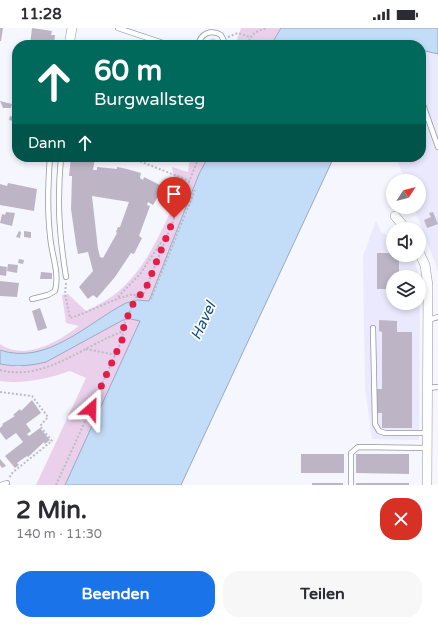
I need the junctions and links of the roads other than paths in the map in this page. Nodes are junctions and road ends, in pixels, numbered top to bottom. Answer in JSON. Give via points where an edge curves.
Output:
{"nodes":[{"id":1,"x":72,"y":28,"type":"edge"},
{"id":2,"x":118,"y":28,"type":"edge"},
{"id":3,"x":70,"y":40,"type":"edge"},
{"id":4,"x":153,"y":40,"type":"edge"},
{"id":5,"x":200,"y":40,"type":"edge"},
{"id":6,"x":224,"y":40,"type":"edge"},
{"id":7,"x":426,"y":113,"type":"edge"},
{"id":8,"x":438,"y":147,"type":"edge"},
{"id":9,"x":50,"y":162,"type":"edge"},
{"id":10,"x":61,"y":162,"type":"edge"},
{"id":11,"x":395,"y":216,"type":"dead end"},
{"id":12,"x":400,"y":222,"type":"edge"},
{"id":13,"x":424,"y":262,"type":"edge"},
{"id":14,"x":66,"y":277,"type":"road end"},
{"id":15,"x":32,"y":299,"type":"dead end"},
{"id":16,"x":438,"y":317,"type":"edge"},
{"id":17,"x":428,"y":320,"type":"junction"},
{"id":18,"x":373,"y":328,"type":"dead end"},
{"id":19,"x":438,"y":387,"type":"edge"},
{"id":20,"x":427,"y":388,"type":"junction"},
{"id":21,"x":427,"y":432,"type":"junction"},
{"id":22,"x":428,"y":448,"type":"junction"},
{"id":23,"x":7,"y":483,"type":"road end"},
{"id":24,"x":1,"y":485,"type":"edge"},
{"id":25,"x":351,"y":485,"type":"edge"},
{"id":26,"x":427,"y":485,"type":"edge"}],
"edges":[{"from":1,"to":3,"type":"street"},
{"from":2,"to":4,"type":"lane"},
{"from":5,"to":6,"type":"lane","via":[[209,32],[218,33]]},
{"from":7,"to":8,"type":"lane"},
{"from":9,"to":15,"type":"lane","via":[[50,236],[57,281],[54,291]]},
{"from":10,"to":14,"type":"lane","via":[[59,232]]},
{"from":11,"to":12,"type":"street"},
{"from":13,"to":17,"type":"street","via":[[428,286]]},
{"from":16,"to":17,"type":"lane"},
{"from":17,"to":20,"type":"street"},
{"from":18,"to":21,"type":"lane","via":[[375,424],[379,431],[385,433]]},
{"from":19,"to":20,"type":"lane"},
{"from":20,"to":21,"type":"street"},
{"from":21,"to":22,"type":"street"},
{"from":22,"to":25,"type":"lane","via":[[358,447],[351,453]]},
{"from":22,"to":26,"type":"street"},
{"from":23,"to":24,"type":"lane"}]}
